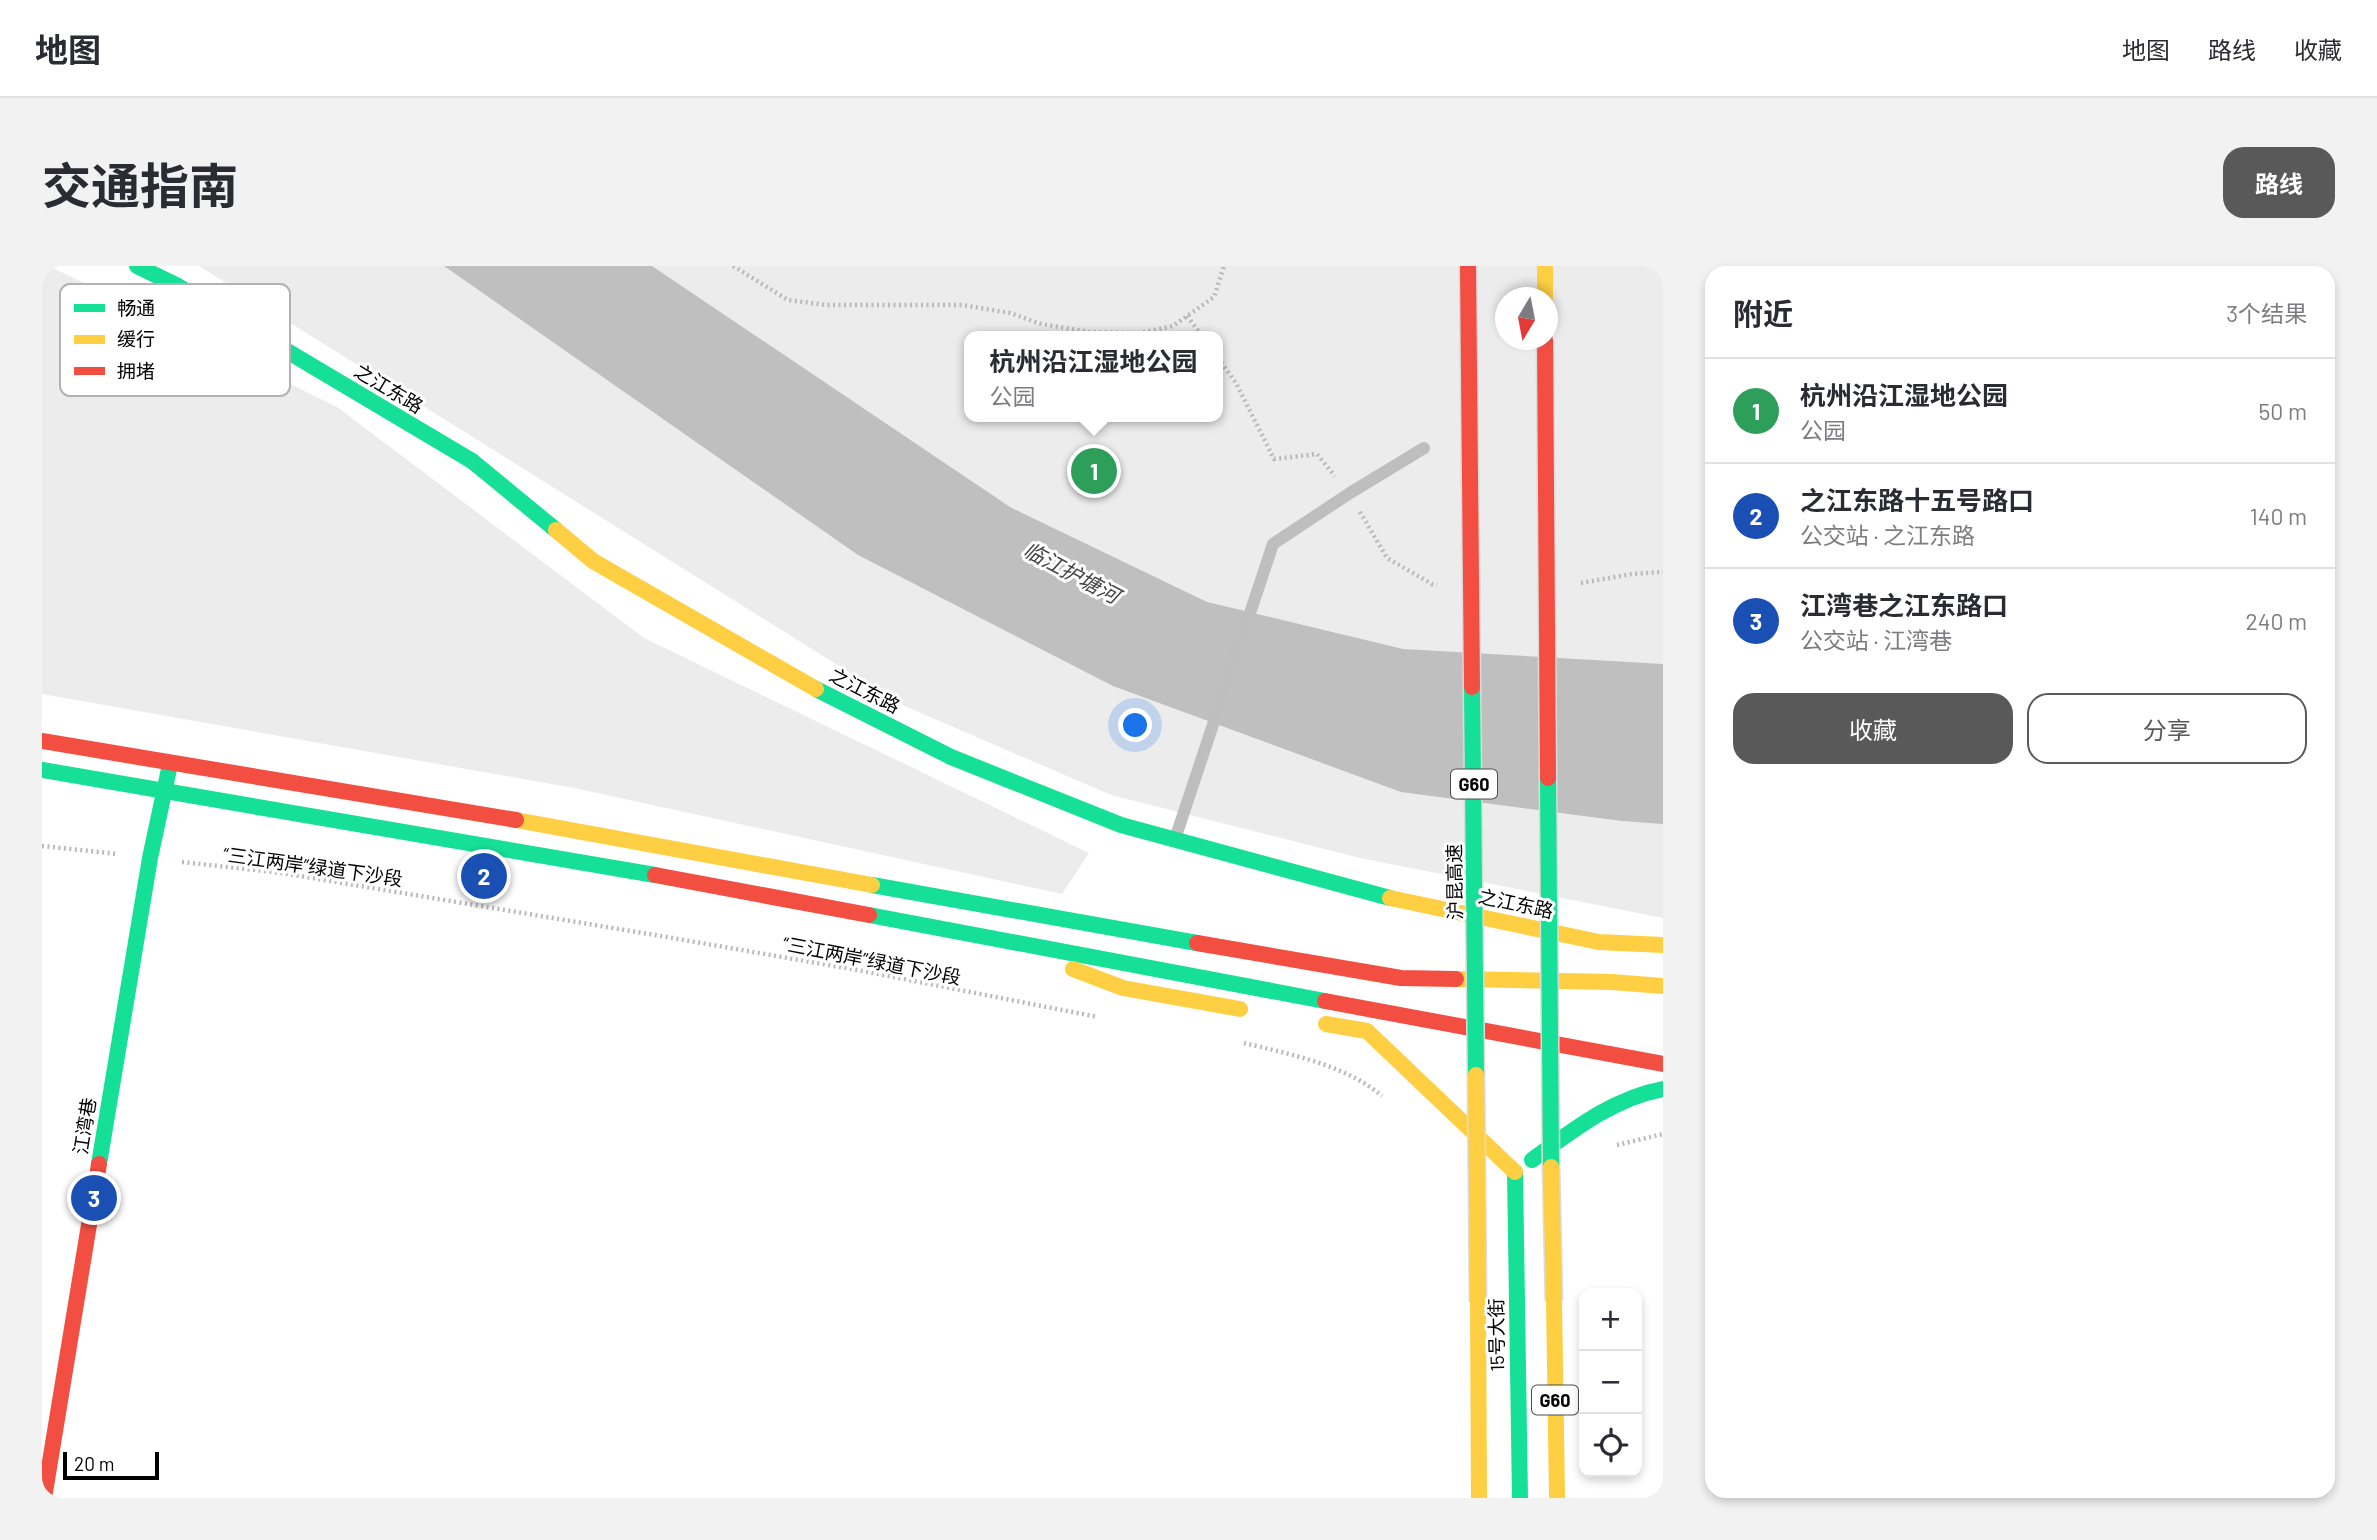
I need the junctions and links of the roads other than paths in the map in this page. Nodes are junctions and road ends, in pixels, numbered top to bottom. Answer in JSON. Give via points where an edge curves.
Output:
{"nodes":[{"id":1,"x":137,"y":266,"type":"edge"},
{"id":2,"x":1468,"y":266,"type":"edge"},
{"id":3,"x":1545,"y":266,"type":"edge"},
{"id":4,"x":174,"y":284,"type":"edge"},
{"id":5,"x":1545,"y":287,"type":"edge"},
{"id":6,"x":1545,"y":350,"type":"edge"},
{"id":7,"x":290,"y":353,"type":"edge"},
{"id":8,"x":1424,"y":448,"type":"dead end"},
{"id":9,"x":42,"y":741,"type":"edge"},
{"id":10,"x":171,"y":762,"type":"junction"},
{"id":11,"x":42,"y":770,"type":"edge"},
{"id":12,"x":164,"y":791,"type":"junction"},
{"id":13,"x":1175,"y":839,"type":"junction"},
{"id":14,"x":995,"y":938,"type":"junction"},
{"id":15,"x":1663,"y":946,"type":"edge"},
{"id":16,"x":1663,"y":986,"type":"edge"},
{"id":17,"x":1259,"y":1012,"type":"dead end"},
{"id":18,"x":1313,"y":1021,"type":"dead end"},
{"id":19,"x":1663,"y":1064,"type":"edge"},
{"id":20,"x":1663,"y":1089,"type":"edge"},
{"id":21,"x":1515,"y":1172,"type":"junction"},
{"id":22,"x":44,"y":1498,"type":"edge"},
{"id":23,"x":1479,"y":1498,"type":"edge"},
{"id":24,"x":1520,"y":1498,"type":"edge"},
{"id":25,"x":1557,"y":1498,"type":"edge"}],
"edges":[{"from":1,"to":4,"type":"main road","name":"之江东路"},
{"from":2,"to":23,"type":"main road","name":"沪昆高速","number":"G60","bridge":true},
{"from":3,"to":5,"type":"main road"},
{"from":6,"to":25,"type":"main road","number":"G60","bridge":true},
{"from":7,"to":13,"type":"main road","name":"之江东路","via":[[472,461],[593,561],[791,676],[951,757],[1121,825]]},
{"from":8,"to":13,"type":"lane","via":[[1273,544]]},
{"from":9,"to":10,"type":"main road"},
{"from":10,"to":12,"type":"main road","name":"江湾巷"},
{"from":10,"to":16,"type":"main road","via":[[1401,978]]},
{"from":11,"to":12,"type":"main road"},
{"from":12,"to":14,"type":"main road","via":[[572,859]]},
{"from":12,"to":22,"type":"main road","name":"江湾巷"},
{"from":13,"to":15,"type":"main road","name":"之江东路","via":[[1377,895],[1599,942]]},
{"from":14,"to":17,"type":"main road","via":[[1123,988]]},
{"from":14,"to":19,"type":"main road"},
{"from":18,"to":21,"type":"main road","via":[[1367,1031]]},
{"from":20,"to":21,"type":"main road","via":[[1596,1115]]},
{"from":21,"to":24,"type":"main road","name":"15号大街"}]}
